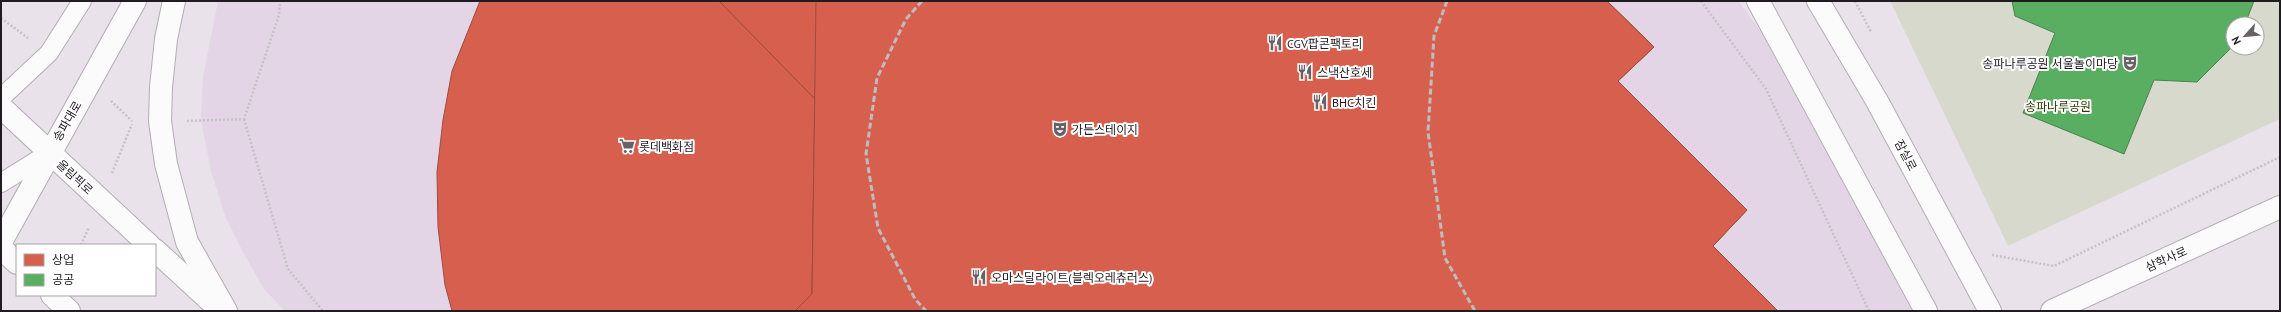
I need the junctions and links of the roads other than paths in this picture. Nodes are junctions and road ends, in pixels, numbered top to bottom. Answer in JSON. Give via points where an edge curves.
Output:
{"nodes":[{"id":1,"x":82,"y":1,"type":"edge"},
{"id":2,"x":135,"y":1,"type":"edge"},
{"id":3,"x":174,"y":1,"type":"edge"},
{"id":4,"x":1758,"y":1,"type":"edge"},
{"id":5,"x":1818,"y":1,"type":"edge"},
{"id":6,"x":1,"y":98,"type":"edge"},
{"id":7,"x":1,"y":107,"type":"edge"},
{"id":8,"x":49,"y":153,"type":"junction"},
{"id":9,"x":1,"y":183,"type":"edge"},
{"id":10,"x":2280,"y":207,"type":"edge"},
{"id":11,"x":1,"y":242,"type":"edge"},
{"id":12,"x":148,"y":244,"type":"edge"},
{"id":13,"x":1,"y":248,"type":"edge"},
{"id":14,"x":156,"y":251,"type":"edge"},
{"id":15,"x":16,"y":262,"type":"edge"},
{"id":16,"x":53,"y":296,"type":"edge"},
{"id":17,"x":69,"y":311,"type":"edge"},
{"id":18,"x":221,"y":311,"type":"edge"},
{"id":19,"x":226,"y":311,"type":"edge"},
{"id":20,"x":1926,"y":311,"type":"edge"},
{"id":21,"x":1990,"y":311,"type":"edge"},
{"id":22,"x":2052,"y":311,"type":"edge"}],
"edges":[{"from":1,"to":6,"type":"lane","via":[[49,53]]},
{"from":2,"to":8,"type":"main road","name":"송파대로"},
{"from":3,"to":19,"type":"main road","via":[[166,39],[160,121],[166,164],[187,242]]},
{"from":4,"to":20,"type":"main road"},
{"from":5,"to":21,"type":"main road","name":"잠실로","via":[[1877,101]]},
{"from":7,"to":8,"type":"main road","name":"올림픽로"},
{"from":8,"to":9,"type":"lane"},
{"from":8,"to":11,"type":"main road","name":"송파대로"},
{"from":8,"to":12,"type":"main road","name":"올림픽로"},
{"from":10,"to":22,"type":"main road","name":"삼학사로"},
{"from":13,"to":15,"type":"main road"},
{"from":14,"to":18,"type":"main road"},
{"from":16,"to":17,"type":"main road"}]}
